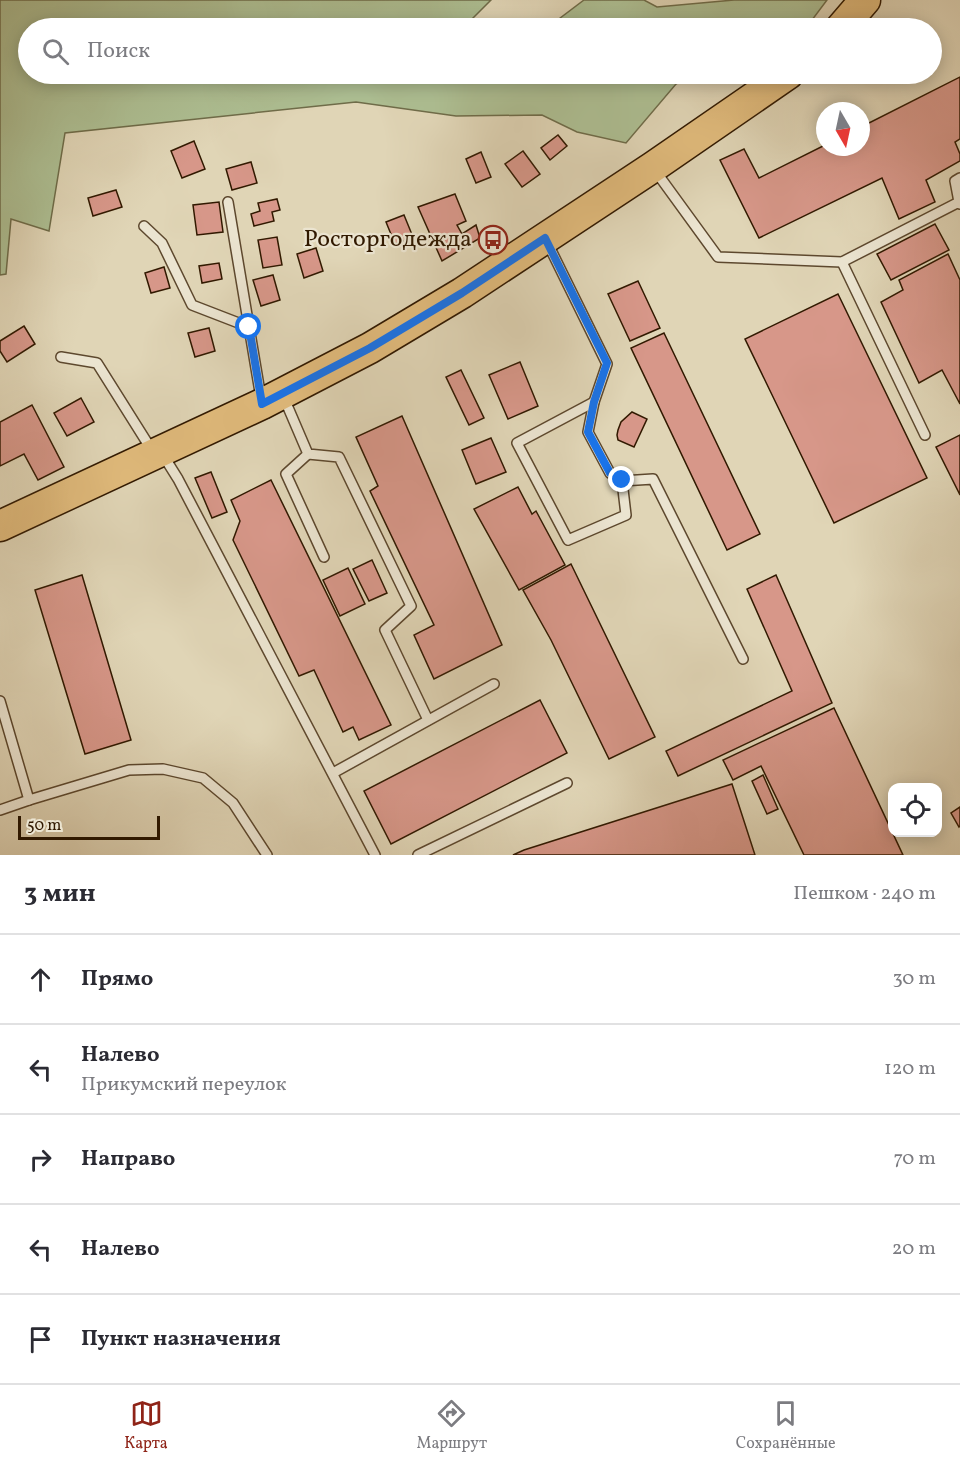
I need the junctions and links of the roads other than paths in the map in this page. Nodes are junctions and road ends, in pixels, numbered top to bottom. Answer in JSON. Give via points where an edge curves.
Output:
{"nodes":[{"id":1,"x":866,"y":0,"type":"edge"},
{"id":2,"x":850,"y":18,"type":"edge"},
{"id":3,"x":773,"y":84,"type":"edge"},
{"id":4,"x":653,"y":167,"type":"junction"},
{"id":5,"x":960,"y":178,"type":"edge"},
{"id":6,"x":228,"y":202,"type":"dead end"},
{"id":7,"x":959,"y":202,"type":"edge"},
{"id":8,"x":144,"y":226,"type":"dead end"},
{"id":9,"x":545,"y":238,"type":"junction"},
{"id":10,"x":842,"y":262,"type":"junction"},
{"id":11,"x":249,"y":327,"type":"junction"},
{"id":12,"x":61,"y":357,"type":"dead end"},
{"id":13,"x":272,"y":399,"type":"junction"},
{"id":14,"x":594,"y":402,"type":"junction"},
{"id":15,"x":925,"y":435,"type":"dead end"},
{"id":16,"x":157,"y":452,"type":"junction"},
{"id":17,"x":308,"y":454,"type":"junction"},
{"id":18,"x":622,"y":480,"type":"junction"},
{"id":19,"x":0,"y":526,"type":"edge"},
{"id":20,"x":324,"y":557,"type":"dead end"},
{"id":21,"x":743,"y":659,"type":"dead end"},
{"id":22,"x":494,"y":684,"type":"dead end"},
{"id":23,"x":0,"y":701,"type":"edge"},
{"id":24,"x":428,"y":720,"type":"junction"},
{"id":25,"x":333,"y":773,"type":"junction"},
{"id":26,"x":567,"y":783,"type":"dead end"},
{"id":27,"x":29,"y":800,"type":"junction"},
{"id":28,"x":0,"y":810,"type":"edge"},
{"id":29,"x":267,"y":855,"type":"edge"},
{"id":30,"x":375,"y":855,"type":"edge"},
{"id":31,"x":418,"y":855,"type":"edge"}],
"edges":[{"from":1,"to":2,"type":"main road"},
{"from":3,"to":4,"type":"main road"},
{"from":4,"to":9,"type":"main road"},
{"from":4,"to":10,"type":"lane","via":[[717,257]]},
{"from":5,"to":7,"type":"lane","via":[[955,181]]},
{"from":6,"to":11,"type":"lane"},
{"from":7,"to":10,"type":"lane"},
{"from":8,"to":11,"type":"lane","via":[[162,243],[192,305]]},
{"from":9,"to":13,"type":"main road","via":[[370,348]]},
{"from":9,"to":14,"type":"lane","via":[[607,363]]},
{"from":10,"to":15,"type":"lane"},
{"from":11,"to":13,"type":"lane"},
{"from":12,"to":16,"type":"lane","via":[[98,363]]},
{"from":13,"to":16,"type":"main road"},
{"from":13,"to":17,"type":"lane"},
{"from":14,"to":18,"type":"lane","via":[[588,432],[610,473]]},
{"from":14,"to":18,"type":"lane","via":[[517,443],[568,540],[626,515]]},
{"from":16,"to":19,"type":"main road"},
{"from":16,"to":25,"type":"lane","via":[[178,479]]},
{"from":17,"to":20,"type":"lane","via":[[286,474]]},
{"from":17,"to":24,"type":"lane","via":[[339,457],[411,606],[385,630]]},
{"from":18,"to":21,"type":"lane","via":[[653,479]]},
{"from":22,"to":24,"type":"lane"},
{"from":23,"to":27,"type":"lane"},
{"from":24,"to":25,"type":"lane"},
{"from":25,"to":30,"type":"lane"},
{"from":26,"to":31,"type":"lane"},
{"from":27,"to":28,"type":"lane"},
{"from":27,"to":29,"type":"lane","via":[[129,770],[163,770],[203,778],[233,803]]}]}
